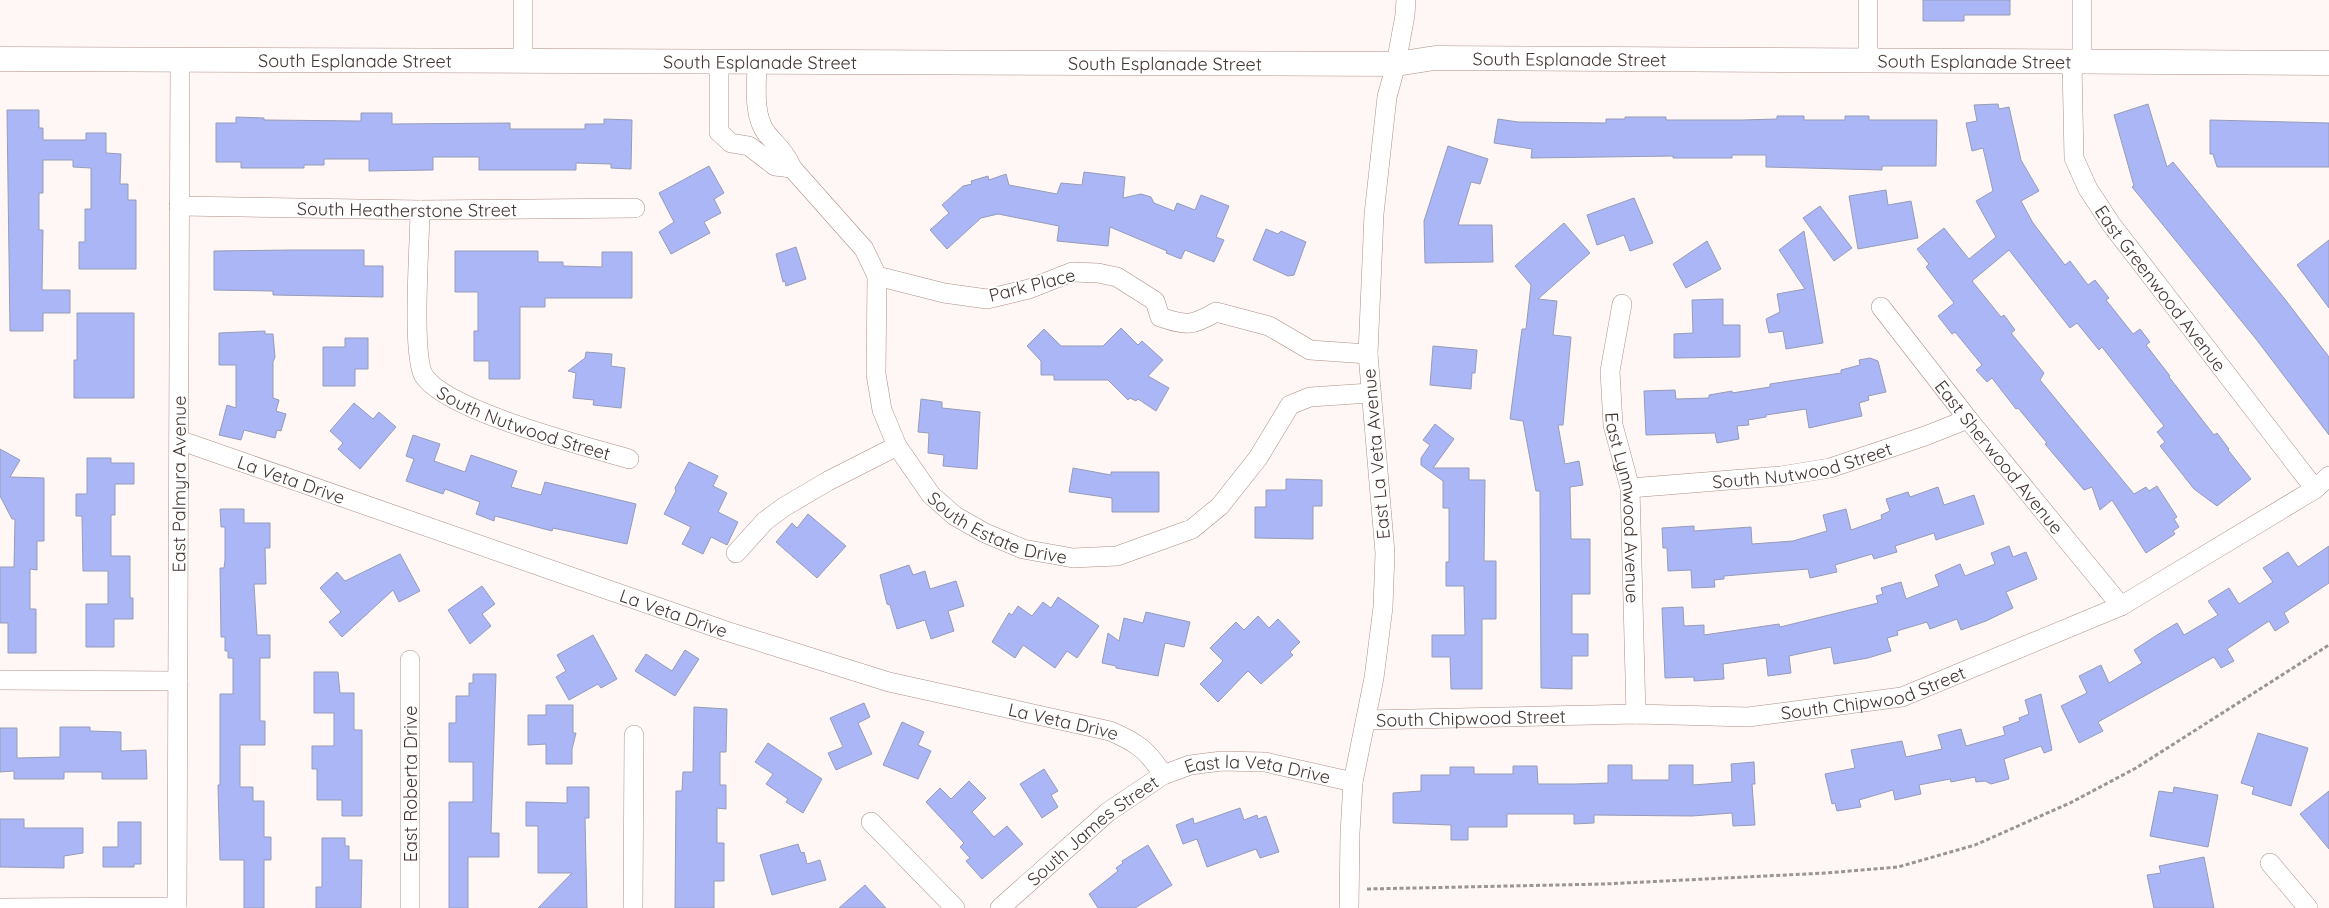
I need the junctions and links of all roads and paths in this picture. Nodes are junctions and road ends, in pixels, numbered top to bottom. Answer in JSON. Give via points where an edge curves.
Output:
{"nodes":[{"id":1,"x":523,"y":0,"type":"edge"},
{"id":2,"x":1406,"y":0,"type":"edge"},
{"id":3,"x":1868,"y":0,"type":"edge"},
{"id":4,"x":2082,"y":0,"type":"edge"},
{"id":5,"x":0,"y":59,"type":"edge"},
{"id":6,"x":180,"y":60,"type":"junction"},
{"id":7,"x":522,"y":61,"type":"junction"},
{"id":8,"x":719,"y":61,"type":"junction"},
{"id":9,"x":757,"y":61,"type":"junction"},
{"id":10,"x":1868,"y":62,"type":"junction"},
{"id":11,"x":2077,"y":63,"type":"junction"},
{"id":12,"x":2329,"y":63,"type":"edge"},
{"id":13,"x":1396,"y":64,"type":"junction"},
{"id":14,"x":764,"y":129,"type":"junction"},
{"id":15,"x":746,"y":146,"type":"junction"},
{"id":16,"x":792,"y":168,"type":"junction"},
{"id":17,"x":179,"y":206,"type":"junction"},
{"id":18,"x":635,"y":208,"type":"dead end"},
{"id":19,"x":420,"y":210,"type":"junction"},
{"id":20,"x":877,"y":276,"type":"junction"},
{"id":21,"x":1622,"y":304,"type":"dead end"},
{"id":22,"x":1881,"y":307,"type":"dead end"},
{"id":23,"x":1368,"y":354,"type":"junction"},
{"id":24,"x":1370,"y":393,"type":"junction"},
{"id":25,"x":1968,"y":419,"type":"junction"},
{"id":26,"x":179,"y":440,"type":"junction"},
{"id":27,"x":898,"y":446,"type":"junction"},
{"id":28,"x":629,"y":459,"type":"dead end"},
{"id":29,"x":2329,"y":476,"type":"edge"},
{"id":30,"x":1630,"y":488,"type":"junction"},
{"id":31,"x":2315,"y":489,"type":"junction"},
{"id":32,"x":736,"y":553,"type":"dead end"},
{"id":33,"x":2121,"y":606,"type":"junction"},
{"id":34,"x":2329,"y":645,"type":"edge"},
{"id":35,"x":410,"y":660,"type":"dead end"},
{"id":36,"x":0,"y":680,"type":"edge"},
{"id":37,"x":178,"y":681,"type":"junction"},
{"id":38,"x":1636,"y":714,"type":"junction"},
{"id":39,"x":1366,"y":720,"type":"junction"},
{"id":40,"x":634,"y":735,"type":"dead end"},
{"id":41,"x":1163,"y":775,"type":"junction"},
{"id":42,"x":1353,"y":782,"type":"junction"},
{"id":43,"x":871,"y":822,"type":"dead end"},
{"id":44,"x":2270,"y":862,"type":"dead end"},
{"id":45,"x":1349,"y":899,"type":"edge"},
{"id":46,"x":177,"y":907,"type":"edge"},
{"id":47,"x":0,"y":908,"type":"edge"},
{"id":48,"x":410,"y":908,"type":"edge"},
{"id":49,"x":633,"y":908,"type":"edge"},
{"id":50,"x":955,"y":908,"type":"edge"},
{"id":51,"x":1000,"y":908,"type":"edge"},
{"id":52,"x":2308,"y":908,"type":"edge"}],
"edges":[{"from":1,"to":7,"type":"street"},
{"from":2,"to":13,"type":"street","name":"East La Veta Avenue"},
{"from":3,"to":10,"type":"street"},
{"from":4,"to":11,"type":"street","name":"East Greenwood Avenue"},
{"from":5,"to":6,"type":"main road","name":"South Esplanade Street"},
{"from":6,"to":7,"type":"main road","name":"South Esplanade Street"},
{"from":6,"to":17,"type":"street","name":"East Palmyra Avenue"},
{"from":7,"to":8,"type":"main road","name":"South Esplanade Street"},
{"from":8,"to":9,"type":"main road","name":"South Esplanade Street"},
{"from":8,"to":15,"type":"street","via":[[719,132],[731,143]]},
{"from":9,"to":13,"type":"main road","name":"South Esplanade Street"},
{"from":9,"to":14,"type":"street","name":"South Estate Drive","via":[[759,117]]},
{"from":10,"to":11,"type":"main road","name":"South Esplanade Street"},
{"from":10,"to":13,"type":"main road","name":"South Esplanade Street","via":[[1435,58]]},
{"from":11,"to":12,"type":"main road","name":"South Esplanade Street"},
{"from":11,"to":31,"type":"street","name":"East Greenwood Avenue","via":[[2074,158],[2088,189],[2111,224]]},
{"from":13,"to":23,"type":"street","name":"East La Veta Avenue","via":[[1387,97],[1374,214]]},
{"from":14,"to":15,"type":"street"},
{"from":14,"to":16,"type":"street","name":"South Estate Drive","via":[[786,154]]},
{"from":15,"to":16,"type":"street","via":[[775,166]]},
{"from":16,"to":20,"type":"street","name":"South Estate Drive","via":[[864,249]]},
{"from":17,"to":19,"type":"street","name":"South Heatherstone Street"},
{"from":17,"to":26,"type":"street","name":"East Palmyra Avenue"},
{"from":18,"to":19,"type":"street","name":"South Heatherstone Street"},
{"from":19,"to":28,"type":"street","name":"South Nutwood Street","via":[[417,348],[424,375],[448,398],[536,432]]},
{"from":20,"to":23,"type":"street","name":"Park Place","via":[[944,293],[987,299],[1029,289],[1072,272],[1098,273],[1117,277],[1155,301],[1160,317],[1181,324],[1199,322],[1216,312],[1268,326],[1310,350]]},
{"from":20,"to":27,"type":"street","name":"South Estate Drive","via":[[876,374],[882,410]]},
{"from":21,"to":30,"type":"street","name":"East Lynnwood Avenue","via":[[1610,371],[1613,424]]},
{"from":22,"to":25,"type":"street","name":"East Sherwood Avenue"},
{"from":23,"to":24,"type":"street","name":"East La Veta Avenue"},
{"from":24,"to":27,"type":"street","name":"South Estate Drive","via":[[1310,397],[1290,405],[1258,458],[1213,512],[1192,529],[1117,556],[1065,556],[1023,549],[985,534],[955,516],[931,494]]},
{"from":24,"to":39,"type":"street","name":"East La Veta Avenue","via":[[1385,554],[1383,607]]},
{"from":25,"to":30,"type":"street","name":"South Nutwood Street","via":[[1830,468],[1781,476]]},
{"from":25,"to":33,"type":"street","name":"East Sherwood Avenue"},
{"from":26,"to":37,"type":"street","name":"East Palmyra Avenue"},
{"from":26,"to":41,"type":"street","name":"La Veta Drive","via":[[798,654],[889,682],[1110,731],[1142,747],[1153,757]]},
{"from":27,"to":32,"type":"street","via":[[784,507],[765,521]]},
{"from":29,"to":31,"type":"street","name":"South Chipwood Street"},
{"from":30,"to":38,"type":"street","name":"East Lynnwood Avenue"},
{"from":31,"to":33,"type":"street","name":"South Chipwood Street"},
{"from":33,"to":38,"type":"street","name":"South Chipwood Street","via":[[1902,696],[1748,717]]},
{"from":34,"to":45,"type":"path","via":[[2136,768],[2070,803],[1975,845],[1898,867]]},
{"from":35,"to":48,"type":"street","name":"East Roberta Drive"},
{"from":36,"to":37,"type":"street"},
{"from":37,"to":46,"type":"street","name":"East Palmyra Avenue"},
{"from":38,"to":39,"type":"street","name":"South Chipwood Street"},
{"from":39,"to":42,"type":"street","name":"East La Veta Avenue"},
{"from":40,"to":49,"type":"street"},
{"from":41,"to":42,"type":"street","name":"East la Veta Drive","via":[[1190,765],[1222,761],[1256,762]]},
{"from":41,"to":51,"type":"street","name":"South James Street","via":[[1108,812]]},
{"from":42,"to":45,"type":"street","name":"East La Veta Avenue"},
{"from":43,"to":50,"type":"street"},
{"from":44,"to":52,"type":"street"},
{"from":46,"to":47,"type":"street"}]}
